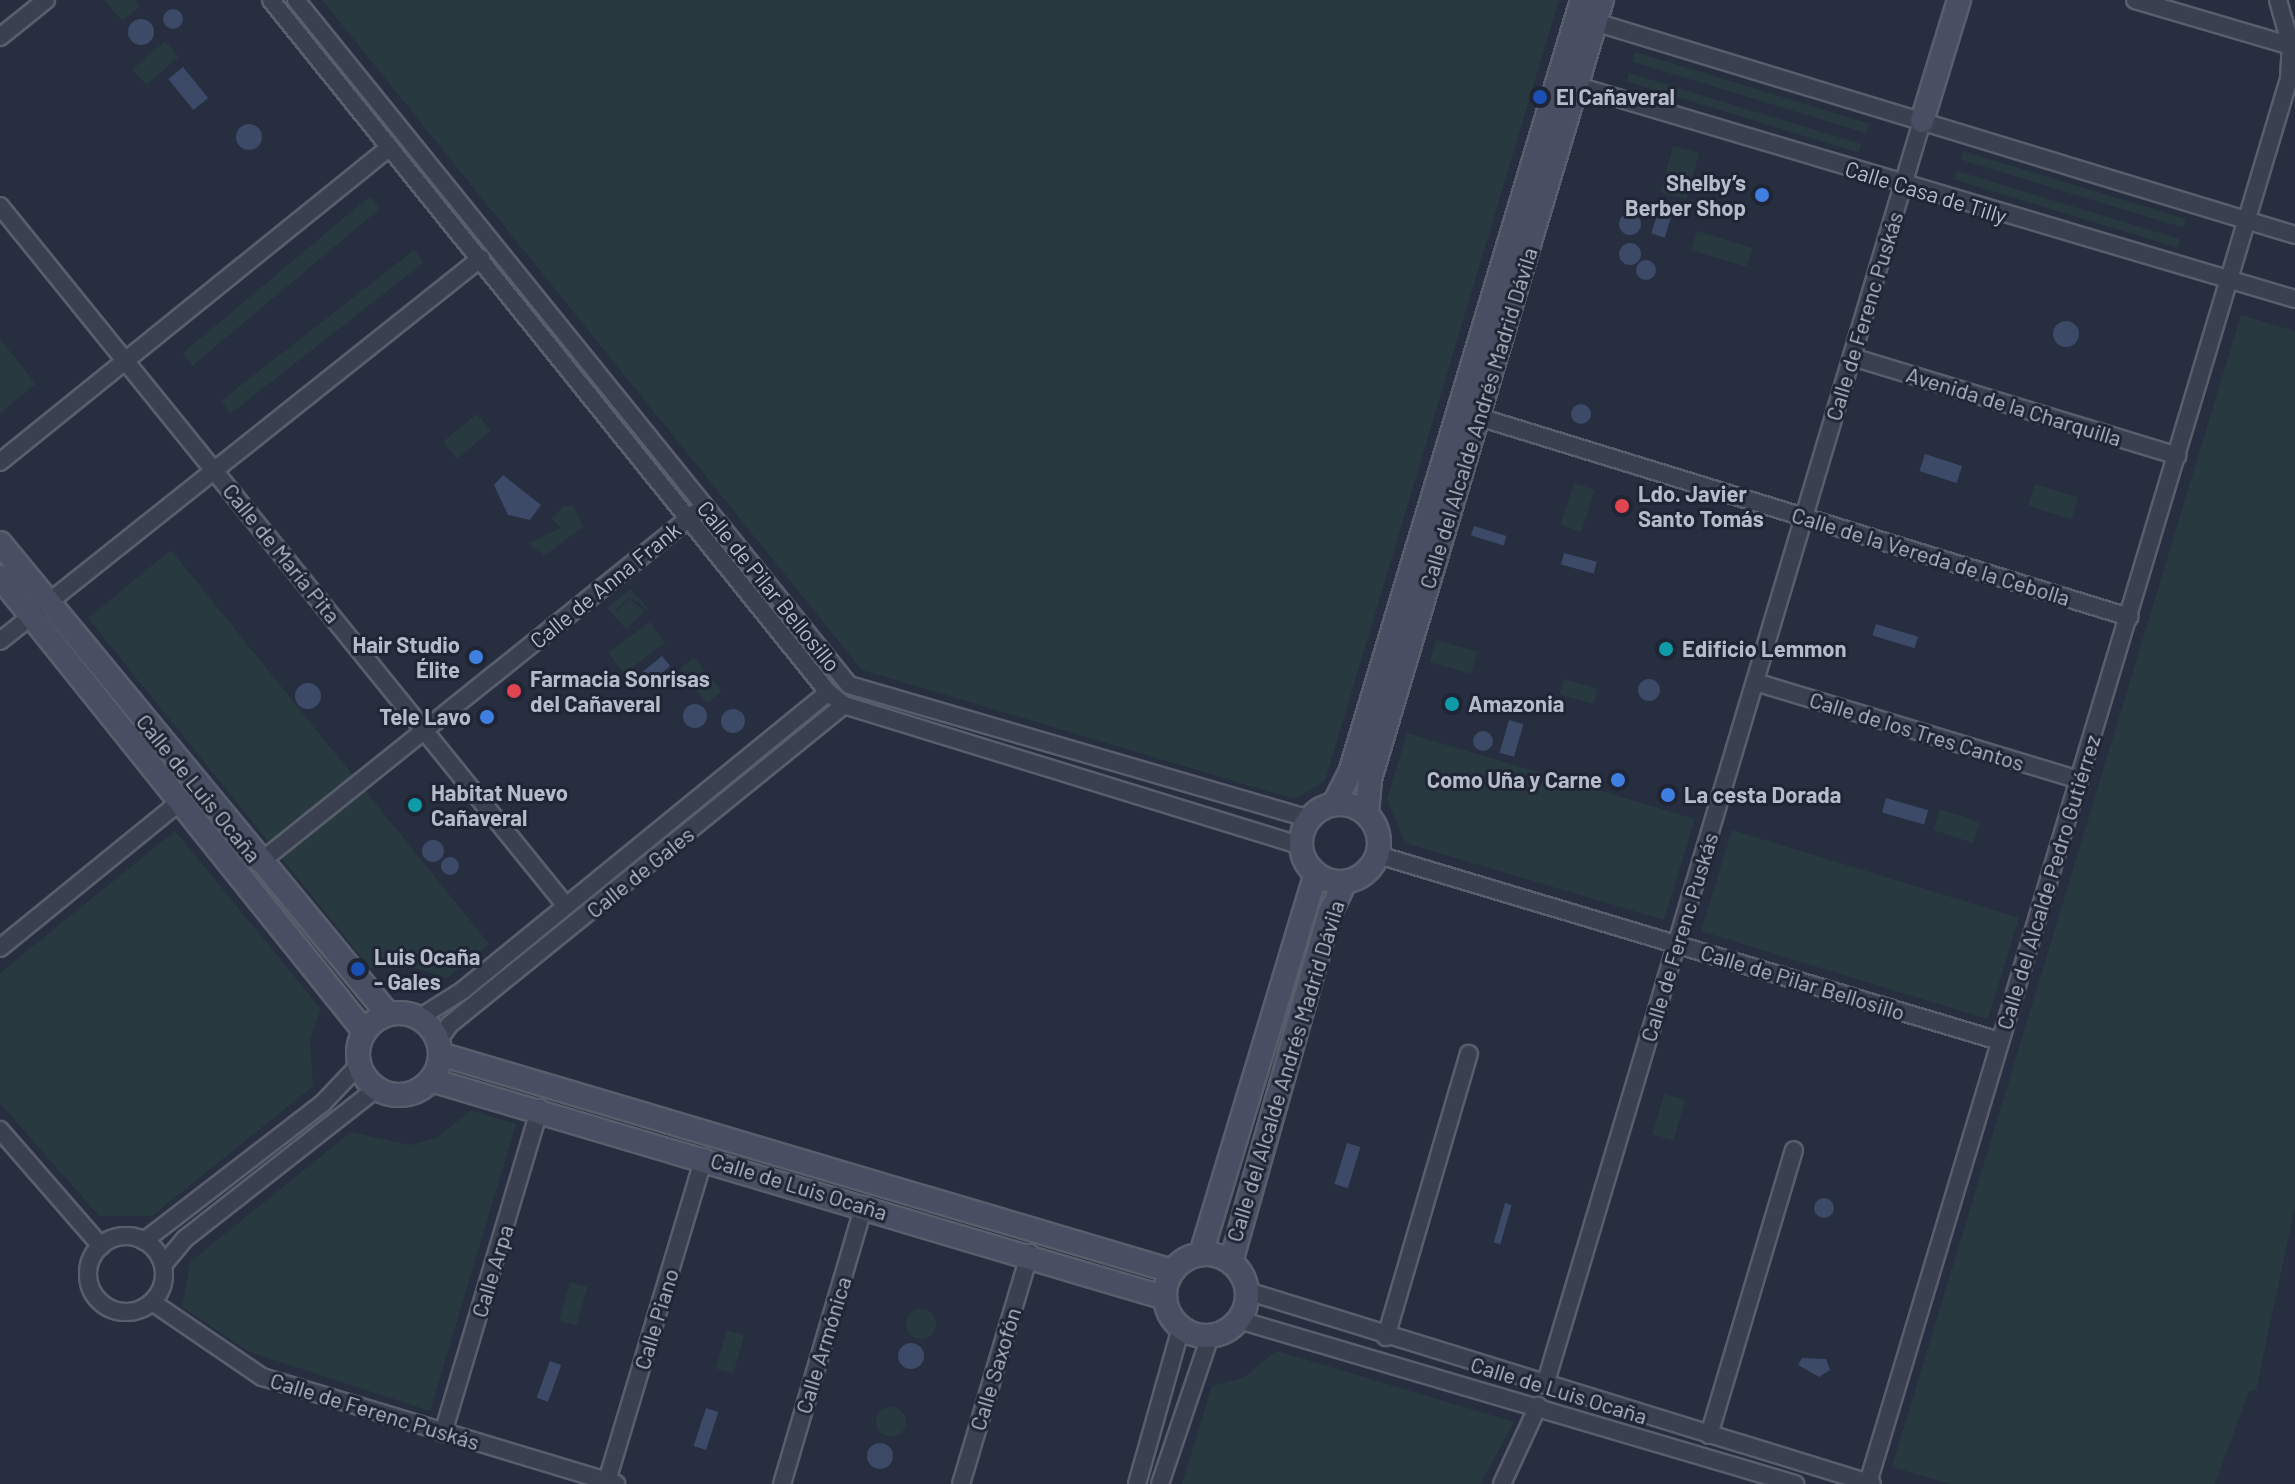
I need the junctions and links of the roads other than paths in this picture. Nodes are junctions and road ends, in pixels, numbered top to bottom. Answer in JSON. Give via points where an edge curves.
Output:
{"nodes":[{"id":1,"x":46,"y":0,"type":"edge"},
{"id":2,"x":271,"y":0,"type":"edge"},
{"id":3,"x":296,"y":0,"type":"edge"},
{"id":4,"x":1602,"y":0,"type":"edge"},
{"id":5,"x":1959,"y":0,"type":"edge"},
{"id":6,"x":2135,"y":0,"type":"edge"},
{"id":7,"x":2278,"y":0,"type":"edge"},
{"id":8,"x":1585,"y":13,"type":"edge"},
{"id":9,"x":0,"y":37,"type":"edge"},
{"id":10,"x":2291,"y":46,"type":"junction"},
{"id":11,"x":1568,"y":83,"type":"junction"},
{"id":12,"x":1922,"y":121,"type":"junction"},
{"id":13,"x":390,"y":147,"type":"junction"},
{"id":14,"x":1903,"y":185,"type":"junction"},
{"id":15,"x":0,"y":206,"type":"edge"},
{"id":16,"x":2247,"y":220,"type":"junction"},
{"id":17,"x":2295,"y":235,"type":"edge"},
{"id":18,"x":481,"y":258,"type":"junction"},
{"id":19,"x":2227,"y":281,"type":"junction"},
{"id":20,"x":2295,"y":299,"type":"edge"},
{"id":21,"x":1852,"y":357,"type":"junction"},
{"id":22,"x":126,"y":360,"type":"junction"},
{"id":23,"x":1467,"y":414,"type":"junction"},
{"id":24,"x":2177,"y":456,"type":"junction"},
{"id":25,"x":0,"y":462,"type":"edge"},
{"id":26,"x":215,"y":469,"type":"junction"},
{"id":27,"x":704,"y":505,"type":"junction"},
{"id":28,"x":1804,"y":516,"type":"junction"},
{"id":29,"x":689,"y":517,"type":"junction"},
{"id":30,"x":4,"y":560,"type":"edge"},
{"id":31,"x":40,"y":610,"type":"junction"},
{"id":32,"x":2129,"y":617,"type":"junction"},
{"id":33,"x":0,"y":641,"type":"edge"},
{"id":34,"x":1755,"y":682,"type":"junction"},
{"id":35,"x":828,"y":692,"type":"junction"},
{"id":36,"x":844,"y":705,"type":"junction"},
{"id":37,"x":424,"y":731,"type":"junction"},
{"id":38,"x":2080,"y":780,"type":"junction"},
{"id":39,"x":181,"y":801,"type":"junction"},
{"id":40,"x":1334,"y":804,"type":"junction"},
{"id":41,"x":1367,"y":814,"type":"junction"},
{"id":42,"x":1309,"y":819,"type":"junction"},
{"id":43,"x":1301,"y":846,"type":"junction"},
{"id":44,"x":1378,"y":855,"type":"junction"},
{"id":45,"x":259,"y":863,"type":"junction"},
{"id":46,"x":1316,"y":874,"type":"junction"},
{"id":47,"x":1345,"y":882,"type":"junction"},
{"id":48,"x":566,"y":906,"type":"junction"},
{"id":49,"x":1677,"y":944,"type":"junction"},
{"id":50,"x":0,"y":948,"type":"edge"},
{"id":51,"x":388,"y":1014,"type":"junction"},
{"id":52,"x":419,"y":1018,"type":"junction"},
{"id":53,"x":364,"y":1031,"type":"junction"},
{"id":54,"x":1999,"y":1041,"type":"junction"},
{"id":55,"x":439,"y":1047,"type":"junction"},
{"id":56,"x":1469,"y":1054,"type":"dead end"},
{"id":57,"x":359,"y":1065,"type":"junction"},
{"id":58,"x":431,"y":1080,"type":"junction"},
{"id":59,"x":376,"y":1089,"type":"junction"},
{"id":60,"x":540,"y":1108,"type":"junction"},
{"id":61,"x":0,"y":1130,"type":"edge"},
{"id":62,"x":1794,"y":1150,"type":"dead end"},
{"id":63,"x":704,"y":1157,"type":"junction"},
{"id":64,"x":864,"y":1205,"type":"junction"},
{"id":65,"x":144,"y":1241,"type":"junction"},
{"id":66,"x":101,"y":1246,"type":"junction"},
{"id":67,"x":1030,"y":1253,"type":"junction"},
{"id":68,"x":1201,"y":1254,"type":"junction"},
{"id":69,"x":1231,"y":1262,"type":"junction"},
{"id":70,"x":163,"y":1265,"type":"junction"},
{"id":71,"x":1172,"y":1271,"type":"junction"},
{"id":72,"x":1247,"y":1291,"type":"junction"},
{"id":73,"x":1165,"y":1298,"type":"junction"},
{"id":74,"x":152,"y":1302,"type":"junction"},
{"id":75,"x":1239,"y":1320,"type":"junction"},
{"id":76,"x":1181,"y":1327,"type":"junction"},
{"id":77,"x":1210,"y":1336,"type":"junction"},
{"id":78,"x":1386,"y":1337,"type":"junction"},
{"id":79,"x":1545,"y":1385,"type":"junction"},
{"id":80,"x":1538,"y":1406,"type":"junction"},
{"id":81,"x":443,"y":1433,"type":"junction"},
{"id":82,"x":1709,"y":1435,"type":"junction"},
{"id":83,"x":612,"y":1483,"type":"edge"},
{"id":84,"x":1870,"y":1483,"type":"edge"},
{"id":85,"x":782,"y":1484,"type":"edge"},
{"id":86,"x":961,"y":1484,"type":"edge"},
{"id":87,"x":1137,"y":1484,"type":"edge"},
{"id":88,"x":1160,"y":1484,"type":"edge"},
{"id":89,"x":1502,"y":1484,"type":"edge"},
{"id":90,"x":1795,"y":1484,"type":"edge"}],
"edges":[{"from":1,"to":9,"type":"street"},
{"from":2,"to":13,"type":"street","name":"Calle de Pilar Bellosillo"},
{"from":3,"to":27,"type":"street","name":"Calle de Pilar Bellosillo"},
{"from":4,"to":8,"type":"main road","name":"Calle del Alcalde Andrés Madrid Dávila"},
{"from":5,"to":12,"type":"main road"},
{"from":6,"to":10,"type":"street"},
{"from":7,"to":10,"type":"street"},
{"from":8,"to":11,"type":"main road","name":"Calle del Alcalde Andrés Madrid Dávila"},
{"from":8,"to":12,"type":"street"},
{"from":10,"to":16,"type":"street","name":"Calle del Alcalde Pedro Gutiérrez","via":[[2289,79]]},
{"from":11,"to":14,"type":"street","name":"Calle Casa de Tilly"},
{"from":11,"to":23,"type":"main road","name":"Calle del Alcalde Andrés Madrid Dávila"},
{"from":12,"to":14,"type":"street","name":"Calle de Ferenc Puskás"},
{"from":12,"to":16,"type":"street"},
{"from":13,"to":18,"type":"street","name":"Calle de Pilar Bellosillo"},
{"from":13,"to":22,"type":"street"},
{"from":14,"to":19,"type":"street","name":"Calle Casa de Tilly"},
{"from":14,"to":21,"type":"street","name":"Calle de Ferenc Puskás"},
{"from":15,"to":22,"type":"street","name":"Calle de María Pita"},
{"from":16,"to":17,"type":"street"},
{"from":16,"to":19,"type":"street","name":"Calle del Alcalde Pedro Gutiérrez"},
{"from":18,"to":26,"type":"street"},
{"from":18,"to":29,"type":"street","name":"Calle de Pilar Bellosillo"},
{"from":19,"to":20,"type":"street","name":"Calle Casa de Tilly"},
{"from":19,"to":24,"type":"street","name":"Calle del Alcalde Pedro Gutiérrez"},
{"from":21,"to":24,"type":"street","name":"Avenida de la Charquilla"},
{"from":21,"to":28,"type":"street","name":"Calle de Ferenc Puskás"},
{"from":22,"to":25,"type":"street"},
{"from":22,"to":26,"type":"street","name":"Calle de María Pita"},
{"from":23,"to":28,"type":"street","name":"Calle de la Vereda de la Cebolla"},
{"from":23,"to":40,"type":"main road","name":"Calle del Alcalde Andrés Madrid Dávila","via":[[1347,782]]},
{"from":23,"to":41,"type":"main road","name":"Calle del Alcalde Andrés Madrid Dávila","via":[[1370,779]]},
{"from":24,"to":32,"type":"street","name":"Calle del Alcalde Pedro Gutiérrez"},
{"from":26,"to":31,"type":"street"},
{"from":26,"to":37,"type":"street","name":"Calle de María Pita"},
{"from":27,"to":29,"type":"street","name":"Calle de Anna Frank"},
{"from":27,"to":42,"type":"street","name":"Calle de Pilar Bellosillo","via":[[849,685]]},
{"from":28,"to":32,"type":"street","name":"Calle de la Vereda de la Cebolla"},
{"from":28,"to":34,"type":"street","name":"Calle de Ferenc Puskás"},
{"from":29,"to":35,"type":"street","name":"Calle de Pilar Bellosillo"},
{"from":29,"to":37,"type":"street","name":"Calle de Anna Frank"},
{"from":30,"to":31,"type":"main road","name":"Calle de Luis Ocaña"},
{"from":31,"to":33,"type":"street"},
{"from":31,"to":39,"type":"main road","name":"Calle de Luis Ocaña"},
{"from":31,"to":45,"type":"main road","name":"Calle de Luis Ocaña"},
{"from":32,"to":38,"type":"street","name":"Calle del Alcalde Pedro Gutiérrez"},
{"from":34,"to":38,"type":"street","name":"Calle de los Tres Cantos"},
{"from":34,"to":49,"type":"street","name":"Calle de Ferenc Puskás"},
{"from":35,"to":36,"type":"street","name":"Calle de Pilar Bellosillo"},
{"from":35,"to":48,"type":"street","name":"Calle de Gales"},
{"from":36,"to":43,"type":"street","name":"Calle de Pilar Bellosillo"},
{"from":36,"to":55,"type":"street","name":"Calle de Gales","via":[[449,1025]]},
{"from":37,"to":45,"type":"street","name":"Calle de Anna Frank"},
{"from":37,"to":48,"type":"street","name":"Calle de María Pita"},
{"from":38,"to":54,"type":"street","name":"Calle del Alcalde Pedro Gutiérrez"},
{"from":39,"to":50,"type":"street"},
{"from":39,"to":53,"type":"main road","name":"Calle de Luis Ocaña"},
{"from":40,"to":41,"type":"main road"},
{"from":40,"to":42,"type":"main road"},
{"from":41,"to":44,"type":"main road","via":[[1379,837]]},
{"from":42,"to":43,"type":"main road"},
{"from":43,"to":46,"type":"main road"},
{"from":44,"to":47,"type":"main road","via":[[1369,870]]},
{"from":44,"to":49,"type":"street","name":"Calle de Pilar Bellosillo"},
{"from":45,"to":51,"type":"main road","name":"Calle de Luis Ocaña"},
{"from":46,"to":47,"type":"main road"},
{"from":46,"to":68,"type":"main road","name":"Calle del Alcalde Andrés Madrid Dávila"},
{"from":47,"to":69,"type":"main road","name":"Calle del Alcalde Andrés Madrid Dávila","via":[[1316,958]]},
{"from":48,"to":52,"type":"street","name":"Calle de Gales"},
{"from":49,"to":54,"type":"street","name":"Calle de Pilar Bellosillo"},
{"from":49,"to":79,"type":"street","name":"Calle de Ferenc Puskás"},
{"from":51,"to":52,"type":"main road"},
{"from":51,"to":53,"type":"main road"},
{"from":52,"to":55,"type":"main road"},
{"from":53,"to":57,"type":"main road"},
{"from":54,"to":84,"type":"street","name":"Calle del Alcalde Pedro Gutiérrez"},
{"from":55,"to":58,"type":"main road"},
{"from":55,"to":71,"type":"main road","name":"Calle de Luis Ocaña"},
{"from":56,"to":78,"type":"street"},
{"from":57,"to":59,"type":"main road"},
{"from":57,"to":65,"type":"street","via":[[311,1113]]},
{"from":58,"to":59,"type":"main road","via":[[405,1095]]},
{"from":58,"to":60,"type":"main road","name":"Calle de Luis Ocaña"},
{"from":59,"to":70,"type":"street","via":[[186,1238]]},
{"from":60,"to":63,"type":"main road","name":"Calle de Luis Ocaña"},
{"from":60,"to":81,"type":"street","name":"Calle Arpa"},
{"from":61,"to":66,"type":"street"},
{"from":62,"to":82,"type":"street"},
{"from":63,"to":64,"type":"main road","name":"Calle de Luis Ocaña"},
{"from":63,"to":83,"type":"street","name":"Calle Piano"},
{"from":64,"to":67,"type":"main road","name":"Calle de Luis Ocaña"},
{"from":64,"to":85,"type":"street","name":"Calle Armónica"},
{"from":65,"to":66,"type":"street","via":[[122,1237]]},
{"from":65,"to":70,"type":"street"},
{"from":66,"to":74,"type":"street","via":[[88,1277],[97,1299],[130,1312]]},
{"from":67,"to":73,"type":"main road","name":"Calle de Luis Ocaña"},
{"from":67,"to":86,"type":"street","name":"Calle Saxofón"},
{"from":68,"to":69,"type":"main road"},
{"from":68,"to":71,"type":"main road"},
{"from":69,"to":72,"type":"main road"},
{"from":70,"to":74,"type":"street"},
{"from":71,"to":73,"type":"main road"},
{"from":72,"to":75,"type":"main road"},
{"from":72,"to":78,"type":"street","name":"Calle de Luis Ocaña"},
{"from":73,"to":76,"type":"main road"},
{"from":74,"to":81,"type":"street","name":"Calle de Ferenc Puskás","via":[[262,1377]]},
{"from":75,"to":77,"type":"main road"},
{"from":75,"to":80,"type":"street","name":"Calle de Luis Ocaña"},
{"from":76,"to":77,"type":"main road"},
{"from":76,"to":87,"type":"street"},
{"from":77,"to":88,"type":"street"},
{"from":78,"to":79,"type":"street","name":"Calle de Luis Ocaña"},
{"from":79,"to":82,"type":"street","name":"Calle de Luis Ocaña"},
{"from":80,"to":89,"type":"street"},
{"from":80,"to":90,"type":"street","name":"Calle de Luis Ocaña"},
{"from":81,"to":83,"type":"street","name":"Calle de Ferenc Puskás"},
{"from":82,"to":84,"type":"street","name":"Calle de Luis Ocaña"}]}
